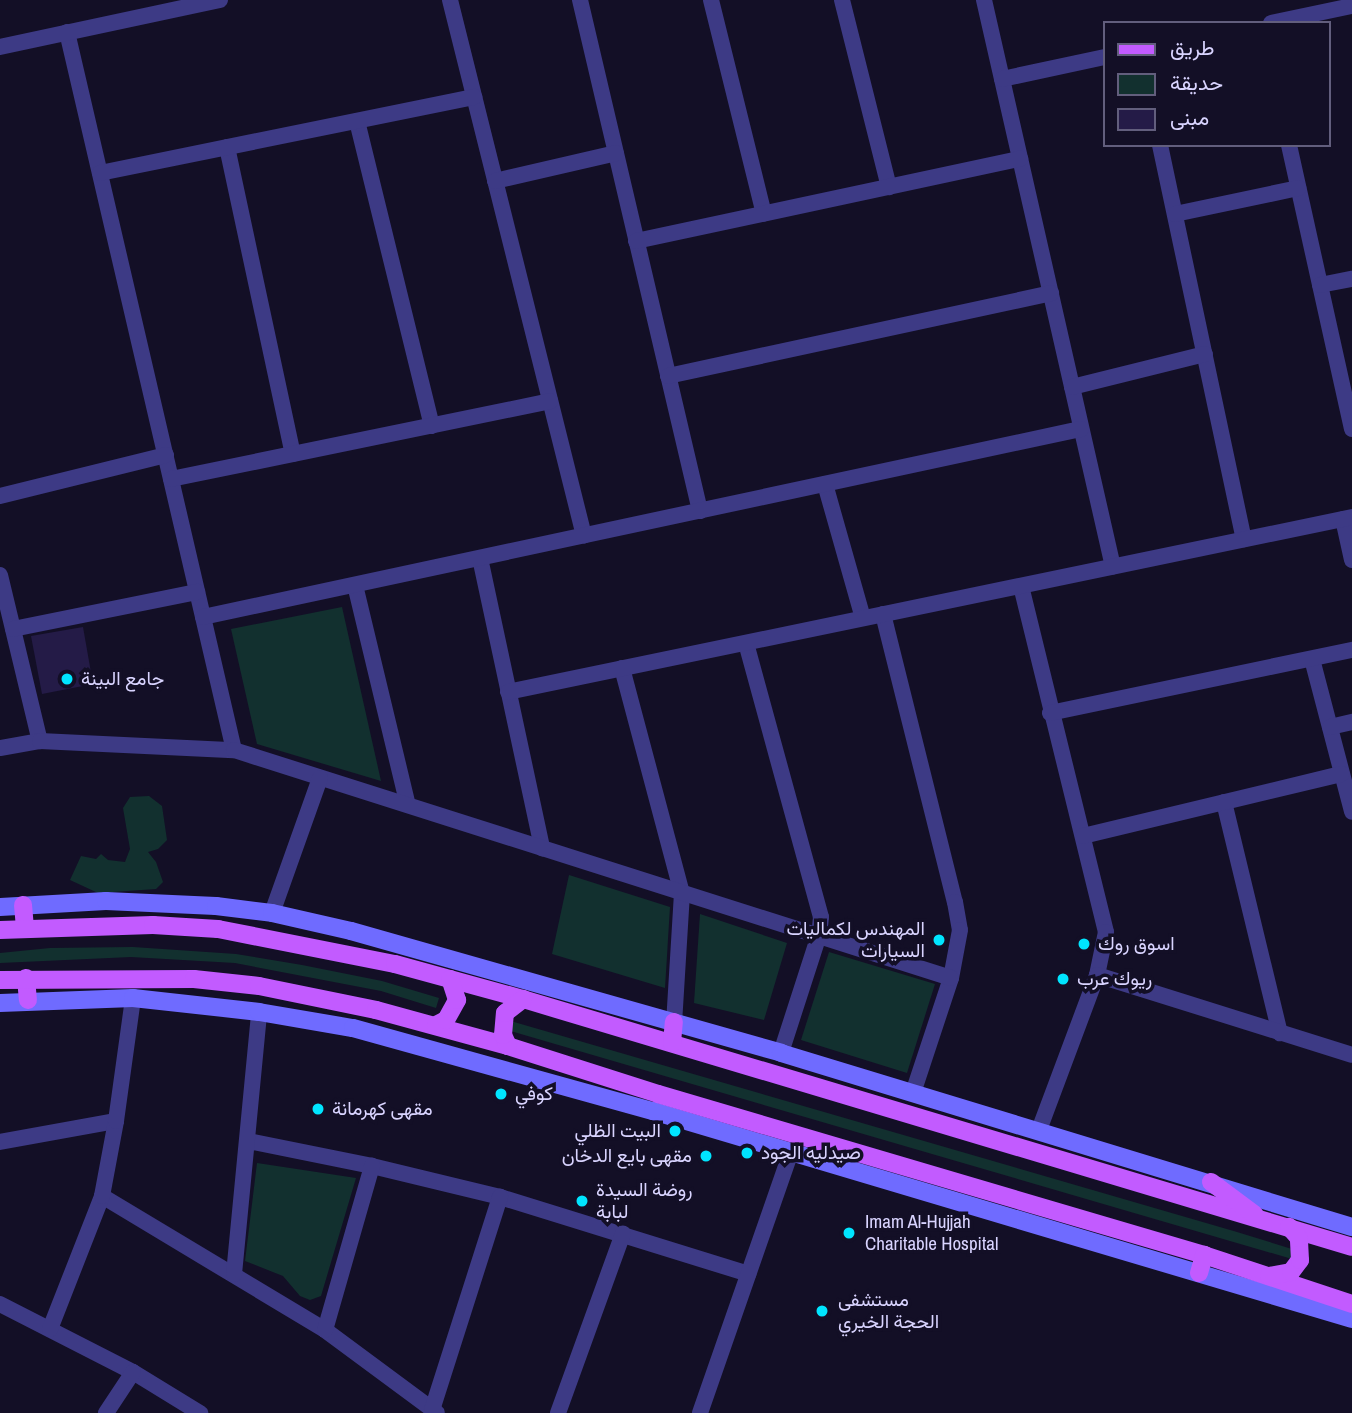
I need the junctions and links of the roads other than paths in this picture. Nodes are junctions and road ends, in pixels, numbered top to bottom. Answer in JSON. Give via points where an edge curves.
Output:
{"nodes":[{"id":1,"x":220,"y":0,"type":"edge"},
{"id":2,"x":450,"y":0,"type":"edge"},
{"id":3,"x":580,"y":0,"type":"edge"},
{"id":4,"x":711,"y":0,"type":"edge"},
{"id":5,"x":842,"y":0,"type":"edge"},
{"id":6,"x":984,"y":0,"type":"edge"},
{"id":7,"x":1352,"y":6,"type":"edge"},
{"id":8,"x":1281,"y":21,"type":"edge"},
{"id":9,"x":67,"y":32,"type":"junction"},
{"id":10,"x":0,"y":47,"type":"edge"},
{"id":11,"x":1104,"y":57,"type":"edge"},
{"id":12,"x":1002,"y":79,"type":"junction"},
{"id":13,"x":474,"y":97,"type":"junction"},
{"id":14,"x":357,"y":121,"type":"junction"},
{"id":15,"x":227,"y":147,"type":"junction"},
{"id":16,"x":1160,"y":147,"type":"edge"},
{"id":17,"x":1289,"y":147,"type":"edge"},
{"id":18,"x":616,"y":153,"type":"junction"},
{"id":19,"x":1020,"y":159,"type":"junction"},
{"id":20,"x":100,"y":173,"type":"junction"},
{"id":21,"x":495,"y":181,"type":"junction"},
{"id":22,"x":890,"y":187,"type":"junction"},
{"id":23,"x":1298,"y":188,"type":"junction"},
{"id":24,"x":764,"y":214,"type":"junction"},
{"id":25,"x":1175,"y":214,"type":"junction"},
{"id":26,"x":636,"y":241,"type":"junction"},
{"id":27,"x":1352,"y":279,"type":"edge"},
{"id":28,"x":1320,"y":285,"type":"junction"},
{"id":29,"x":1051,"y":293,"type":"junction"},
{"id":30,"x":1205,"y":354,"type":"junction"},
{"id":31,"x":668,"y":376,"type":"junction"},
{"id":32,"x":1072,"y":387,"type":"junction"},
{"id":33,"x":550,"y":401,"type":"junction"},
{"id":34,"x":1350,"y":411,"type":"edge"},
{"id":35,"x":432,"y":426,"type":"junction"},
{"id":36,"x":1082,"y":429,"type":"junction"},
{"id":37,"x":1352,"y":429,"type":"edge"},
{"id":38,"x":293,"y":454,"type":"junction"},
{"id":39,"x":166,"y":456,"type":"junction"},
{"id":40,"x":171,"y":479,"type":"junction"},
{"id":41,"x":825,"y":484,"type":"junction"},
{"id":42,"x":0,"y":496,"type":"edge"},
{"id":43,"x":700,"y":511,"type":"junction"},
{"id":44,"x":1347,"y":518,"type":"edge"},
{"id":45,"x":584,"y":536,"type":"junction"},
{"id":46,"x":1244,"y":540,"type":"junction"},
{"id":47,"x":480,"y":558,"type":"junction"},
{"id":48,"x":1352,"y":560,"type":"edge"},
{"id":49,"x":1113,"y":567,"type":"junction"},
{"id":50,"x":0,"y":575,"type":"edge"},
{"id":51,"x":355,"y":585,"type":"junction"},
{"id":52,"x":1021,"y":586,"type":"junction"},
{"id":53,"x":197,"y":592,"type":"junction"},
{"id":54,"x":883,"y":614,"type":"junction"},
{"id":55,"x":203,"y":617,"type":"junction"},
{"id":56,"x":863,"y":618,"type":"junction"},
{"id":57,"x":13,"y":629,"type":"junction"},
{"id":58,"x":746,"y":643,"type":"junction"},
{"id":59,"x":1352,"y":650,"type":"edge"},
{"id":60,"x":1312,"y":659,"type":"junction"},
{"id":61,"x":622,"y":668,"type":"junction"},
{"id":62,"x":508,"y":692,"type":"junction"},
{"id":63,"x":1050,"y":713,"type":"junction"},
{"id":64,"x":1352,"y":722,"type":"edge"},
{"id":65,"x":1330,"y":727,"type":"junction"},
{"id":66,"x":40,"y":741,"type":"junction"},
{"id":67,"x":0,"y":748,"type":"edge"},
{"id":68,"x":234,"y":750,"type":"junction"},
{"id":69,"x":1342,"y":774,"type":"junction"},
{"id":70,"x":320,"y":778,"type":"junction"},
{"id":71,"x":1224,"y":802,"type":"junction"},
{"id":72,"x":408,"y":805,"type":"junction"},
{"id":73,"x":1352,"y":812,"type":"edge"},
{"id":74,"x":1083,"y":836,"type":"junction"},
{"id":75,"x":542,"y":848,"type":"junction"},
{"id":76,"x":682,"y":892,"type":"junction"},
{"id":77,"x":23,"y":905,"type":"junction"},
{"id":78,"x":0,"y":906,"type":"edge"},
{"id":79,"x":272,"y":913,"type":"junction"},
{"id":80,"x":25,"y":928,"type":"junction"},
{"id":81,"x":0,"y":930,"type":"edge"},
{"id":82,"x":818,"y":936,"type":"junction"},
{"id":83,"x":1097,"y":975,"type":"junction"},
{"id":84,"x":26,"y":978,"type":"junction"},
{"id":85,"x":951,"y":978,"type":"junction"},
{"id":86,"x":450,"y":979,"type":"junction"},
{"id":87,"x":0,"y":980,"type":"edge"},
{"id":88,"x":133,"y":998,"type":"junction"},
{"id":89,"x":523,"y":999,"type":"junction"},
{"id":90,"x":28,"y":1000,"type":"junction"},
{"id":91,"x":0,"y":1003,"type":"edge"},
{"id":92,"x":260,"y":1012,"type":"junction"},
{"id":93,"x":674,"y":1023,"type":"junction"},
{"id":94,"x":436,"y":1025,"type":"junction"},
{"id":95,"x":1280,"y":1033,"type":"junction"},
{"id":96,"x":672,"y":1043,"type":"junction"},
{"id":97,"x":508,"y":1046,"type":"junction"},
{"id":98,"x":781,"y":1053,"type":"junction"},
{"id":99,"x":1352,"y":1055,"type":"edge"},
{"id":100,"x":913,"y":1093,"type":"junction"},
{"id":101,"x":656,"y":1103,"type":"junction"},
{"id":102,"x":116,"y":1121,"type":"junction"},
{"id":103,"x":1039,"y":1130,"type":"junction"},
{"id":104,"x":248,"y":1141,"type":"junction"},
{"id":105,"x":0,"y":1142,"type":"edge"},
{"id":106,"x":791,"y":1152,"type":"junction"},
{"id":107,"x":372,"y":1166,"type":"junction"},
{"id":108,"x":1210,"y":1182,"type":"junction"},
{"id":109,"x":102,"y":1196,"type":"junction"},
{"id":110,"x":500,"y":1196,"type":"junction"},
{"id":111,"x":1269,"y":1222,"type":"junction"},
{"id":112,"x":1289,"y":1227,"type":"junction"},
{"id":113,"x":1352,"y":1227,"type":"edge"},
{"id":114,"x":623,"y":1233,"type":"junction"},
{"id":115,"x":1352,"y":1247,"type":"edge"},
{"id":116,"x":1203,"y":1255,"type":"junction"},
{"id":117,"x":1199,"y":1273,"type":"junction"},
{"id":118,"x":234,"y":1274,"type":"junction"},
{"id":119,"x":748,"y":1275,"type":"junction"},
{"id":120,"x":1269,"y":1276,"type":"junction"},
{"id":121,"x":0,"y":1304,"type":"edge"},
{"id":122,"x":1352,"y":1304,"type":"edge"},
{"id":123,"x":1352,"y":1319,"type":"edge"},
{"id":124,"x":50,"y":1329,"type":"junction"},
{"id":125,"x":325,"y":1330,"type":"junction"},
{"id":126,"x":133,"y":1372,"type":"junction"},
{"id":127,"x":435,"y":1411,"type":"edge"},
{"id":128,"x":106,"y":1413,"type":"edge"},
{"id":129,"x":200,"y":1413,"type":"edge"},
{"id":130,"x":558,"y":1413,"type":"edge"},
{"id":131,"x":700,"y":1413,"type":"edge"}],
"edges":[{"from":1,"to":9,"type":"street"},
{"from":2,"to":13,"type":"street"},
{"from":3,"to":18,"type":"street"},
{"from":4,"to":24,"type":"street"},
{"from":5,"to":22,"type":"street"},
{"from":6,"to":12,"type":"street"},
{"from":7,"to":8,"type":"street"},
{"from":9,"to":10,"type":"street"},
{"from":9,"to":20,"type":"street"},
{"from":11,"to":12,"type":"street"},
{"from":12,"to":19,"type":"street"},
{"from":13,"to":14,"type":"street"},
{"from":13,"to":21,"type":"street"},
{"from":14,"to":15,"type":"street"},
{"from":14,"to":35,"type":"street"},
{"from":15,"to":20,"type":"street"},
{"from":15,"to":38,"type":"street"},
{"from":16,"to":25,"type":"street"},
{"from":17,"to":23,"type":"street"},
{"from":18,"to":21,"type":"street"},
{"from":18,"to":26,"type":"street"},
{"from":19,"to":22,"type":"street"},
{"from":19,"to":29,"type":"street"},
{"from":20,"to":39,"type":"street"},
{"from":21,"to":33,"type":"street"},
{"from":22,"to":24,"type":"street"},
{"from":23,"to":25,"type":"street"},
{"from":23,"to":28,"type":"street"},
{"from":24,"to":26,"type":"street"},
{"from":25,"to":30,"type":"street"},
{"from":26,"to":31,"type":"street"},
{"from":27,"to":28,"type":"street"},
{"from":28,"to":34,"type":"street"},
{"from":29,"to":31,"type":"street"},
{"from":29,"to":32,"type":"street"},
{"from":30,"to":32,"type":"street"},
{"from":30,"to":46,"type":"street"},
{"from":31,"to":43,"type":"street"},
{"from":32,"to":36,"type":"street"},
{"from":33,"to":35,"type":"street"},
{"from":33,"to":45,"type":"street"},
{"from":34,"to":37,"type":"street"},
{"from":35,"to":38,"type":"street"},
{"from":36,"to":41,"type":"street"},
{"from":36,"to":49,"type":"street"},
{"from":38,"to":40,"type":"street"},
{"from":39,"to":40,"type":"street"},
{"from":39,"to":42,"type":"street"},
{"from":40,"to":53,"type":"street"},
{"from":41,"to":43,"type":"street"},
{"from":41,"to":56,"type":"street"},
{"from":43,"to":45,"type":"street"},
{"from":44,"to":46,"type":"street"},
{"from":44,"to":48,"type":"street"},
{"from":45,"to":47,"type":"street"},
{"from":46,"to":49,"type":"street"},
{"from":47,"to":51,"type":"street"},
{"from":47,"to":62,"type":"street"},
{"from":49,"to":52,"type":"street"},
{"from":50,"to":57,"type":"street"},
{"from":51,"to":55,"type":"street"},
{"from":51,"to":72,"type":"street"},
{"from":52,"to":54,"type":"street"},
{"from":52,"to":63,"type":"street"},
{"from":53,"to":55,"type":"street"},
{"from":53,"to":57,"type":"street"},
{"from":54,"to":56,"type":"street"},
{"from":54,"to":85,"type":"street","via":[[958,916],[959,944]]},
{"from":55,"to":68,"type":"street"},
{"from":56,"to":58,"type":"street"},
{"from":57,"to":66,"type":"street"},
{"from":58,"to":61,"type":"street"},
{"from":58,"to":82,"type":"street","via":[[819,908]]},
{"from":59,"to":60,"type":"street"},
{"from":60,"to":63,"type":"street"},
{"from":60,"to":65,"type":"street"},
{"from":61,"to":62,"type":"street"},
{"from":61,"to":76,"type":"street"},
{"from":62,"to":75,"type":"street"},
{"from":63,"to":74,"type":"street"},
{"from":64,"to":65,"type":"street"},
{"from":65,"to":69,"type":"street"},
{"from":66,"to":67,"type":"street"},
{"from":66,"to":68,"type":"street"},
{"from":68,"to":70,"type":"street"},
{"from":69,"to":71,"type":"street"},
{"from":69,"to":73,"type":"street"},
{"from":70,"to":72,"type":"street"},
{"from":70,"to":79,"type":"street"},
{"from":71,"to":74,"type":"street"},
{"from":71,"to":95,"type":"street"},
{"from":72,"to":75,"type":"street"},
{"from":74,"to":83,"type":"street","via":[[1105,923]]},
{"from":75,"to":76,"type":"street"},
{"from":76,"to":82,"type":"street"},
{"from":76,"to":93,"type":"street"},
{"from":77,"to":78,"type":"street"},
{"from":77,"to":79,"type":"street","via":[[106,901]]},
{"from":77,"to":80,"type":"main road"},
{"from":79,"to":93,"type":"street"},
{"from":80,"to":81,"type":"main road"},
{"from":80,"to":86,"type":"main road","via":[[218,929]]},
{"from":82,"to":85,"type":"street"},
{"from":82,"to":98,"type":"street"},
{"from":83,"to":95,"type":"street"},
{"from":83,"to":103,"type":"street"},
{"from":84,"to":87,"type":"main road"},
{"from":84,"to":90,"type":"main road"},
{"from":84,"to":94,"type":"main road","via":[[194,979],[259,986]]},
{"from":85,"to":100,"type":"street"},
{"from":86,"to":89,"type":"main road"},
{"from":86,"to":94,"type":"main road","via":[[457,1000],[446,1020]]},
{"from":88,"to":90,"type":"street"},
{"from":88,"to":92,"type":"street"},
{"from":88,"to":102,"type":"street"},
{"from":89,"to":96,"type":"main road"},
{"from":89,"to":97,"type":"main road","via":[[505,1013],[503,1035]]},
{"from":90,"to":91,"type":"street"},
{"from":92,"to":101,"type":"street","via":[[353,1028]]},
{"from":92,"to":104,"type":"street"},
{"from":93,"to":96,"type":"main road"},
{"from":93,"to":98,"type":"street"},
{"from":94,"to":97,"type":"main road"},
{"from":95,"to":99,"type":"street"},
{"from":96,"to":111,"type":"main road"},
{"from":97,"to":101,"type":"main road"},
{"from":98,"to":100,"type":"street"},
{"from":100,"to":103,"type":"street"},
{"from":101,"to":106,"type":"street"},
{"from":101,"to":116,"type":"main road"},
{"from":102,"to":105,"type":"street"},
{"from":102,"to":109,"type":"street"},
{"from":103,"to":108,"type":"street"},
{"from":104,"to":107,"type":"street"},
{"from":104,"to":118,"type":"street"},
{"from":106,"to":117,"type":"street"},
{"from":106,"to":119,"type":"street"},
{"from":107,"to":110,"type":"street"},
{"from":107,"to":125,"type":"street"},
{"from":108,"to":111,"type":"main road"},
{"from":108,"to":113,"type":"street"},
{"from":109,"to":118,"type":"street"},
{"from":109,"to":124,"type":"street"},
{"from":110,"to":114,"type":"street"},
{"from":110,"to":127,"type":"street"},
{"from":111,"to":112,"type":"main road"},
{"from":112,"to":115,"type":"main road"},
{"from":112,"to":120,"type":"main road","via":[[1299,1238],[1300,1260],[1284,1275]]},
{"from":114,"to":119,"type":"street"},
{"from":114,"to":130,"type":"street"},
{"from":116,"to":117,"type":"main road"},
{"from":116,"to":120,"type":"main road"},
{"from":117,"to":123,"type":"street"},
{"from":118,"to":125,"type":"street"},
{"from":119,"to":131,"type":"street"},
{"from":120,"to":122,"type":"main road"},
{"from":121,"to":124,"type":"street"},
{"from":124,"to":126,"type":"street"},
{"from":125,"to":127,"type":"street"},
{"from":126,"to":128,"type":"street"},
{"from":126,"to":129,"type":"street"}]}
